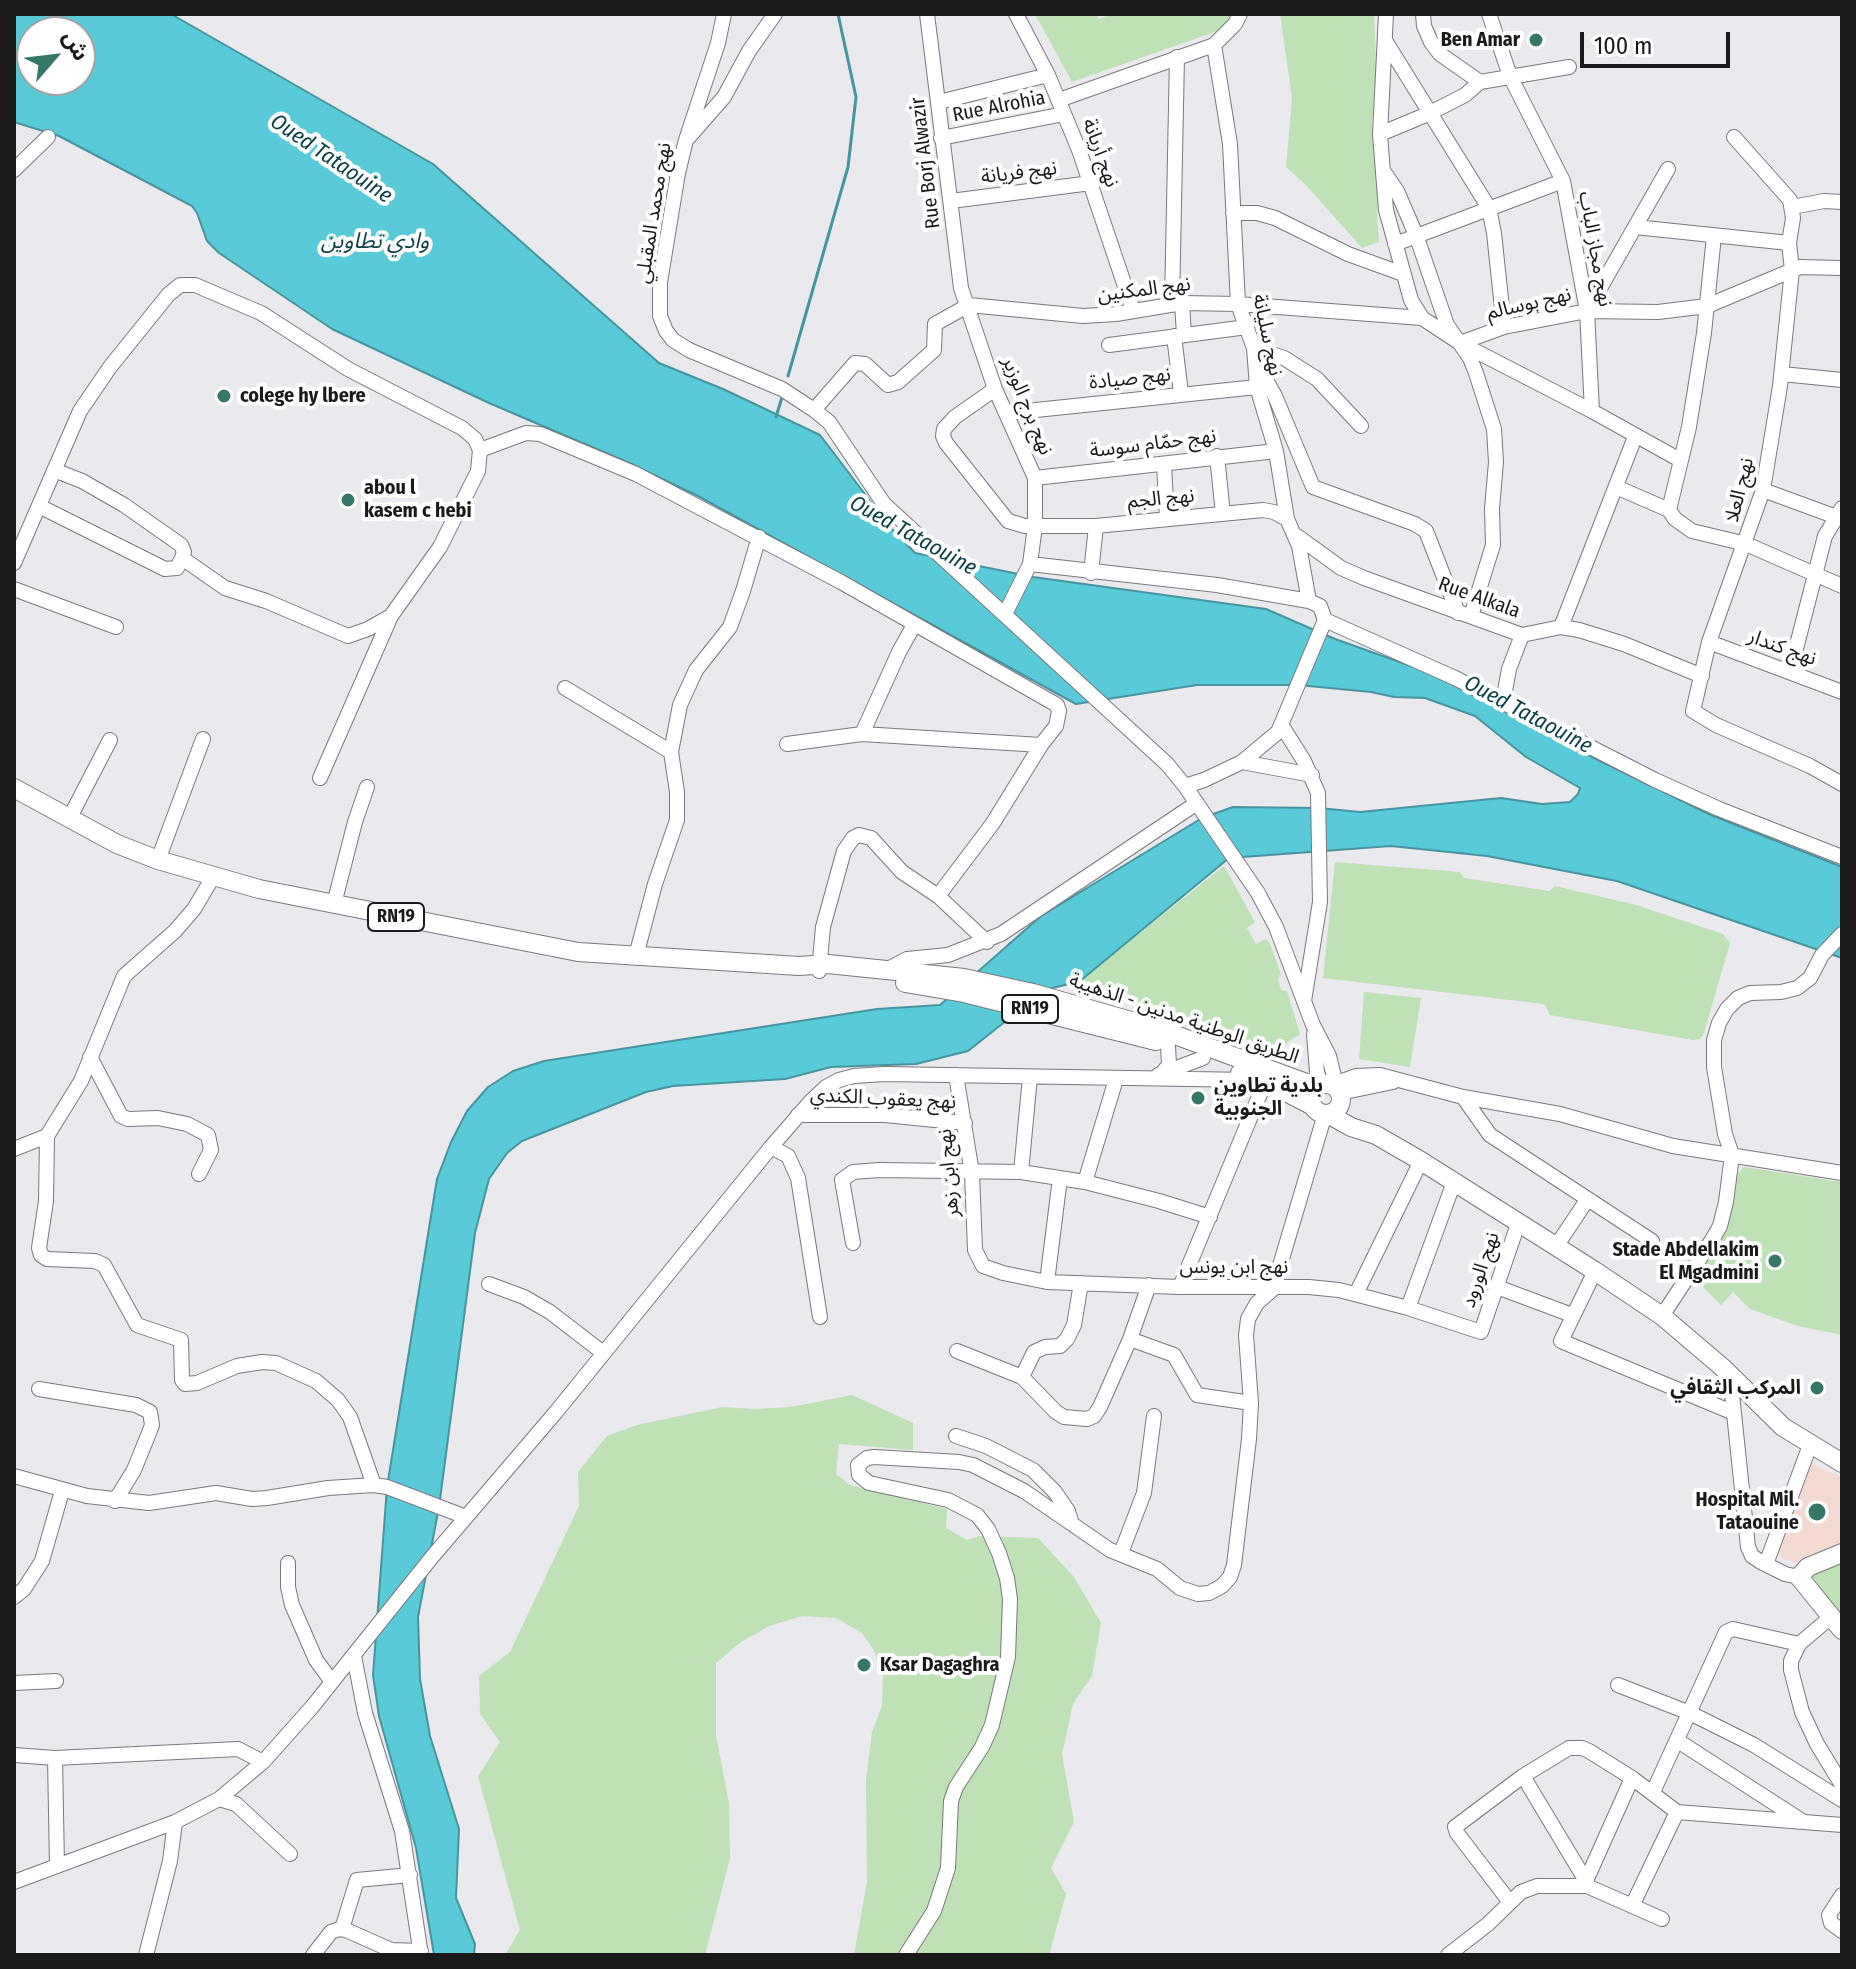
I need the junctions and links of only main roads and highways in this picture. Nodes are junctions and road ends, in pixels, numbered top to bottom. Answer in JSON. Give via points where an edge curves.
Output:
{"nodes":[{"id":1,"x":14,"y":788,"type":"edge"},
{"id":2,"x":819,"y":968,"type":"junction"},
{"id":3,"x":906,"y":978,"type":"junction"},
{"id":4,"x":1205,"y":1053,"type":"junction"},
{"id":5,"x":1329,"y":1096,"type":"junction"},
{"id":6,"x":1842,"y":1463,"type":"edge"},
{"id":7,"x":1842,"y":1553,"type":"edge"},
{"id":8,"x":1837,"y":1623,"type":"edge"}],
"edges":[{"from":1,"to":2,"type":"main road","name":"الطريق الوطنية مدنين - الذهيبة","number":"RN19","via":[[117,844],[213,877],[578,952]]},
{"from":2,"to":3,"type":"main road","name":"الطريق الوطنية مدنين - الذهيبة","number":"RN19"},
{"from":2,"to":3,"type":"main road","name":"الطريق الوطنية مدنين - الذهيبة","number":"RN19","via":[[886,970]]},
{"from":3,"to":4,"type":"main road","name":"الطريق الوطنية مدنين - الذهيبة","number":"RN19","via":[[964,978],[1033,993]]},
{"from":4,"to":5,"type":"main road","name":"الطريق الوطنية مدنين - الذهيبة","number":"RN19"},
{"from":4,"to":5,"type":"main road","name":"الطريق الوطنية مدنين - الذهيبة","number":"RN19","via":[[1262,1081]]},
{"from":5,"to":6,"type":"main road","name":"الطريق الوطنية مدنين - الذهيبة","number":"RN19","via":[[1351,1127],[1421,1161],[1662,1316],[1783,1427]]},
{"from":7,"to":8,"type":"main road","via":[[1808,1567],[1799,1577]]}]}
